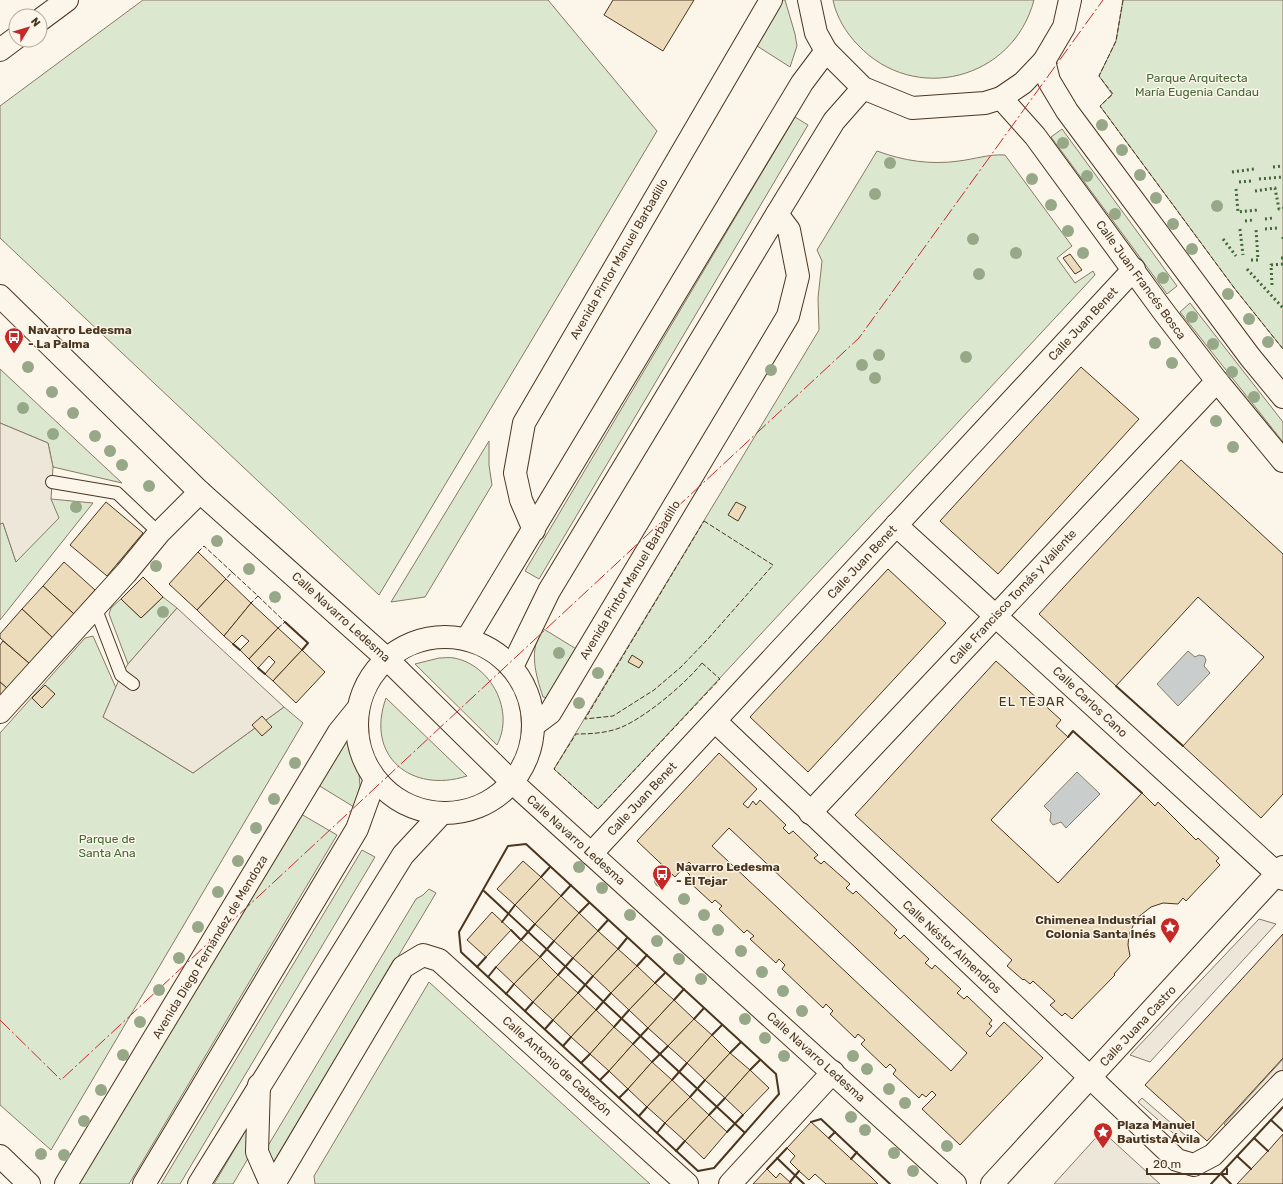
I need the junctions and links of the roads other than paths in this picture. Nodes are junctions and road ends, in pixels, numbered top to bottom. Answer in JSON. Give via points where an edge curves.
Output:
{"nodes":[{"id":1,"x":67,"y":0,"type":"edge"},
{"id":2,"x":771,"y":0,"type":"edge"},
{"id":3,"x":809,"y":0,"type":"edge"},
{"id":4,"x":1070,"y":0,"type":"edge"},
{"id":5,"x":48,"y":14,"type":"edge"},
{"id":6,"x":826,"y":51,"type":"junction"},
{"id":7,"x":1044,"y":61,"type":"junction"},
{"id":8,"x":863,"y":88,"type":"junction"},
{"id":9,"x":1001,"y":98,"type":"junction"},
{"id":10,"x":777,"y":214,"type":"junction"},
{"id":11,"x":1134,"y":269,"type":"junction"},
{"id":12,"x":0,"y":296,"type":"edge"},
{"id":13,"x":1217,"y":381,"type":"junction"},
{"id":14,"x":1283,"y":397,"type":"edge"},
{"id":15,"x":1283,"y":461,"type":"edge"},
{"id":16,"x":52,"y":482,"type":"dead end"},
{"id":17,"x":200,"y":492,"type":"junction"},
{"id":18,"x":896,"y":525,"type":"junction"},
{"id":19,"x":534,"y":530,"type":"junction"},
{"id":20,"x":159,"y":533,"type":"junction"},
{"id":21,"x":95,"y":607,"type":"junction"},
{"id":22,"x":995,"y":616,"type":"junction"},
{"id":23,"x":467,"y":639,"type":"junction"},
{"id":24,"x":386,"y":658,"type":"junction"},
{"id":25,"x":512,"y":667,"type":"junction"},
{"id":26,"x":133,"y":684,"type":"dead end"},
{"id":27,"x":356,"y":711,"type":"junction"},
{"id":28,"x":0,"y":712,"type":"edge"},
{"id":29,"x":714,"y":721,"type":"junction"},
{"id":30,"x":534,"y":726,"type":"junction"},
{"id":31,"x":375,"y":779,"type":"junction"},
{"id":32,"x":513,"y":783,"type":"junction"},
{"id":33,"x":810,"y":812,"type":"junction"},
{"id":34,"x":441,"y":814,"type":"junction"},
{"id":35,"x":591,"y":854,"type":"junction"},
{"id":36,"x":1281,"y":873,"type":"edge"},
{"id":37,"x":833,"y":1072,"type":"junction"},
{"id":38,"x":1090,"y":1077,"type":"junction"},
{"id":39,"x":1283,"y":1082,"type":"edge"},
{"id":40,"x":259,"y":1085,"type":"junction"},
{"id":41,"x":0,"y":1156,"type":"edge"},
{"id":42,"x":29,"y":1184,"type":"edge"},
{"id":43,"x":66,"y":1184,"type":"edge"},
{"id":44,"x":144,"y":1184,"type":"edge"},
{"id":45,"x":199,"y":1184,"type":"edge"},
{"id":46,"x":271,"y":1184,"type":"edge"},
{"id":47,"x":274,"y":1184,"type":"edge"},
{"id":48,"x":687,"y":1184,"type":"edge"},
{"id":49,"x":730,"y":1184,"type":"edge"},
{"id":50,"x":955,"y":1184,"type":"edge"},
{"id":51,"x":992,"y":1184,"type":"edge"}],
"edges":[{"from":1,"to":5,"type":"street"},
{"from":2,"to":19,"type":"street","name":"Avenida Pintor Manuel Barbadillo","via":[[524,423],[515,473],[521,500]]},
{"from":3,"to":6,"type":"street","via":[[816,33]]},
{"from":4,"to":7,"type":"street","via":[[1064,27]]},
{"from":6,"to":8,"type":"street"},
{"from":6,"to":19,"type":"street","via":[[802,83]]},
{"from":7,"to":9,"type":"street","via":[[1023,84]]},
{"from":7,"to":14,"type":"street","via":[[1049,81],[1067,111],[1250,357]]},
{"from":8,"to":9,"type":"street","via":[[912,108],[985,103]]},
{"from":8,"to":10,"type":"street","via":[[834,121]]},
{"from":9,"to":11,"type":"street","name":"Calle Juan Francés Bosca","via":[[1035,136]]},
{"from":10,"to":25,"type":"street","via":[[549,591]]},
{"from":10,"to":30,"type":"street","name":"Avenida Pintor Manuel Barbadillo","via":[[789,230],[798,276],[788,316],[550,713]]},
{"from":11,"to":13,"type":"street","name":"Calle Juan Francés Bosca"},
{"from":11,"to":18,"type":"street","name":"Calle Juan Benet"},
{"from":12,"to":17,"type":"street","name":"Calle Navarro Ledesma"},
{"from":13,"to":15,"type":"street","name":"Calle Juan Francés Bosca"},
{"from":13,"to":22,"type":"street","name":"Calle Francisco Tomás y Valiente"},
{"from":16,"to":20,"type":"lane","via":[[117,493]]},
{"from":17,"to":20,"type":"street"},
{"from":17,"to":24,"type":"street","name":"Calle Navarro Ledesma"},
{"from":18,"to":22,"type":"street","name":"Calle Carlos Cano"},
{"from":18,"to":29,"type":"street","name":"Calle Juan Benet"},
{"from":19,"to":23,"type":"street"},
{"from":20,"to":21,"type":"street"},
{"from":21,"to":26,"type":"lane","via":[[121,675]]},
{"from":21,"to":28,"type":"street"},
{"from":22,"to":33,"type":"street","name":"Calle Francisco Tomás y Valiente"},
{"from":22,"to":36,"type":"street","name":"Calle Carlos Cano"},
{"from":23,"to":24,"type":"street","via":[[429,637]]},
{"from":23,"to":25,"type":"street","via":[[492,649]]},
{"from":24,"to":27,"type":"street","via":[[362,694]]},
{"from":24,"to":32,"type":"street","name":"Calle Navarro Ledesma"},
{"from":25,"to":30,"type":"street","via":[[527,692]]},
{"from":27,"to":31,"type":"street","via":[[355,735],[362,756]]},
{"from":27,"to":43,"type":"street","name":"Avenida Diego Fernández de Mendoza","via":[[339,732]]},
{"from":29,"to":33,"type":"street","name":"Calle Néstor Almendros"},
{"from":29,"to":35,"type":"street","name":"Calle Juan Benet"},
{"from":30,"to":32,"type":"street","via":[[527,754]]},
{"from":31,"to":34,"type":"street","via":[[405,804]]},
{"from":31,"to":44,"type":"street","via":[[357,829]]},
{"from":32,"to":34,"type":"street","via":[[474,809]]},
{"from":32,"to":35,"type":"street","name":"Calle Navarro Ledesma"},
{"from":33,"to":38,"type":"street","name":"Calle Néstor Almendros"},
{"from":34,"to":40,"type":"street","via":[[403,855]]},
{"from":35,"to":37,"type":"street","name":"Calle Navarro Ledesma"},
{"from":36,"to":38,"type":"street","name":"Calle Juana Castro"},
{"from":37,"to":49,"type":"street"},
{"from":37,"to":50,"type":"street","name":"Calle Navarro Ledesma"},
{"from":38,"to":39,"type":"street","name":"Calle Néstor Almendros","via":[[1177,1160],[1194,1165],[1213,1155]]},
{"from":38,"to":51,"type":"street","name":"Calle Juana Castro"},
{"from":40,"to":45,"type":"street"},
{"from":40,"to":46,"type":"street","via":[[257,1152]]},
{"from":41,"to":42,"type":"street"},
{"from":47,"to":48,"type":"street","name":"Calle Antonio de Cabezón","via":[[403,967],[423,955],[439,960]]}]}
